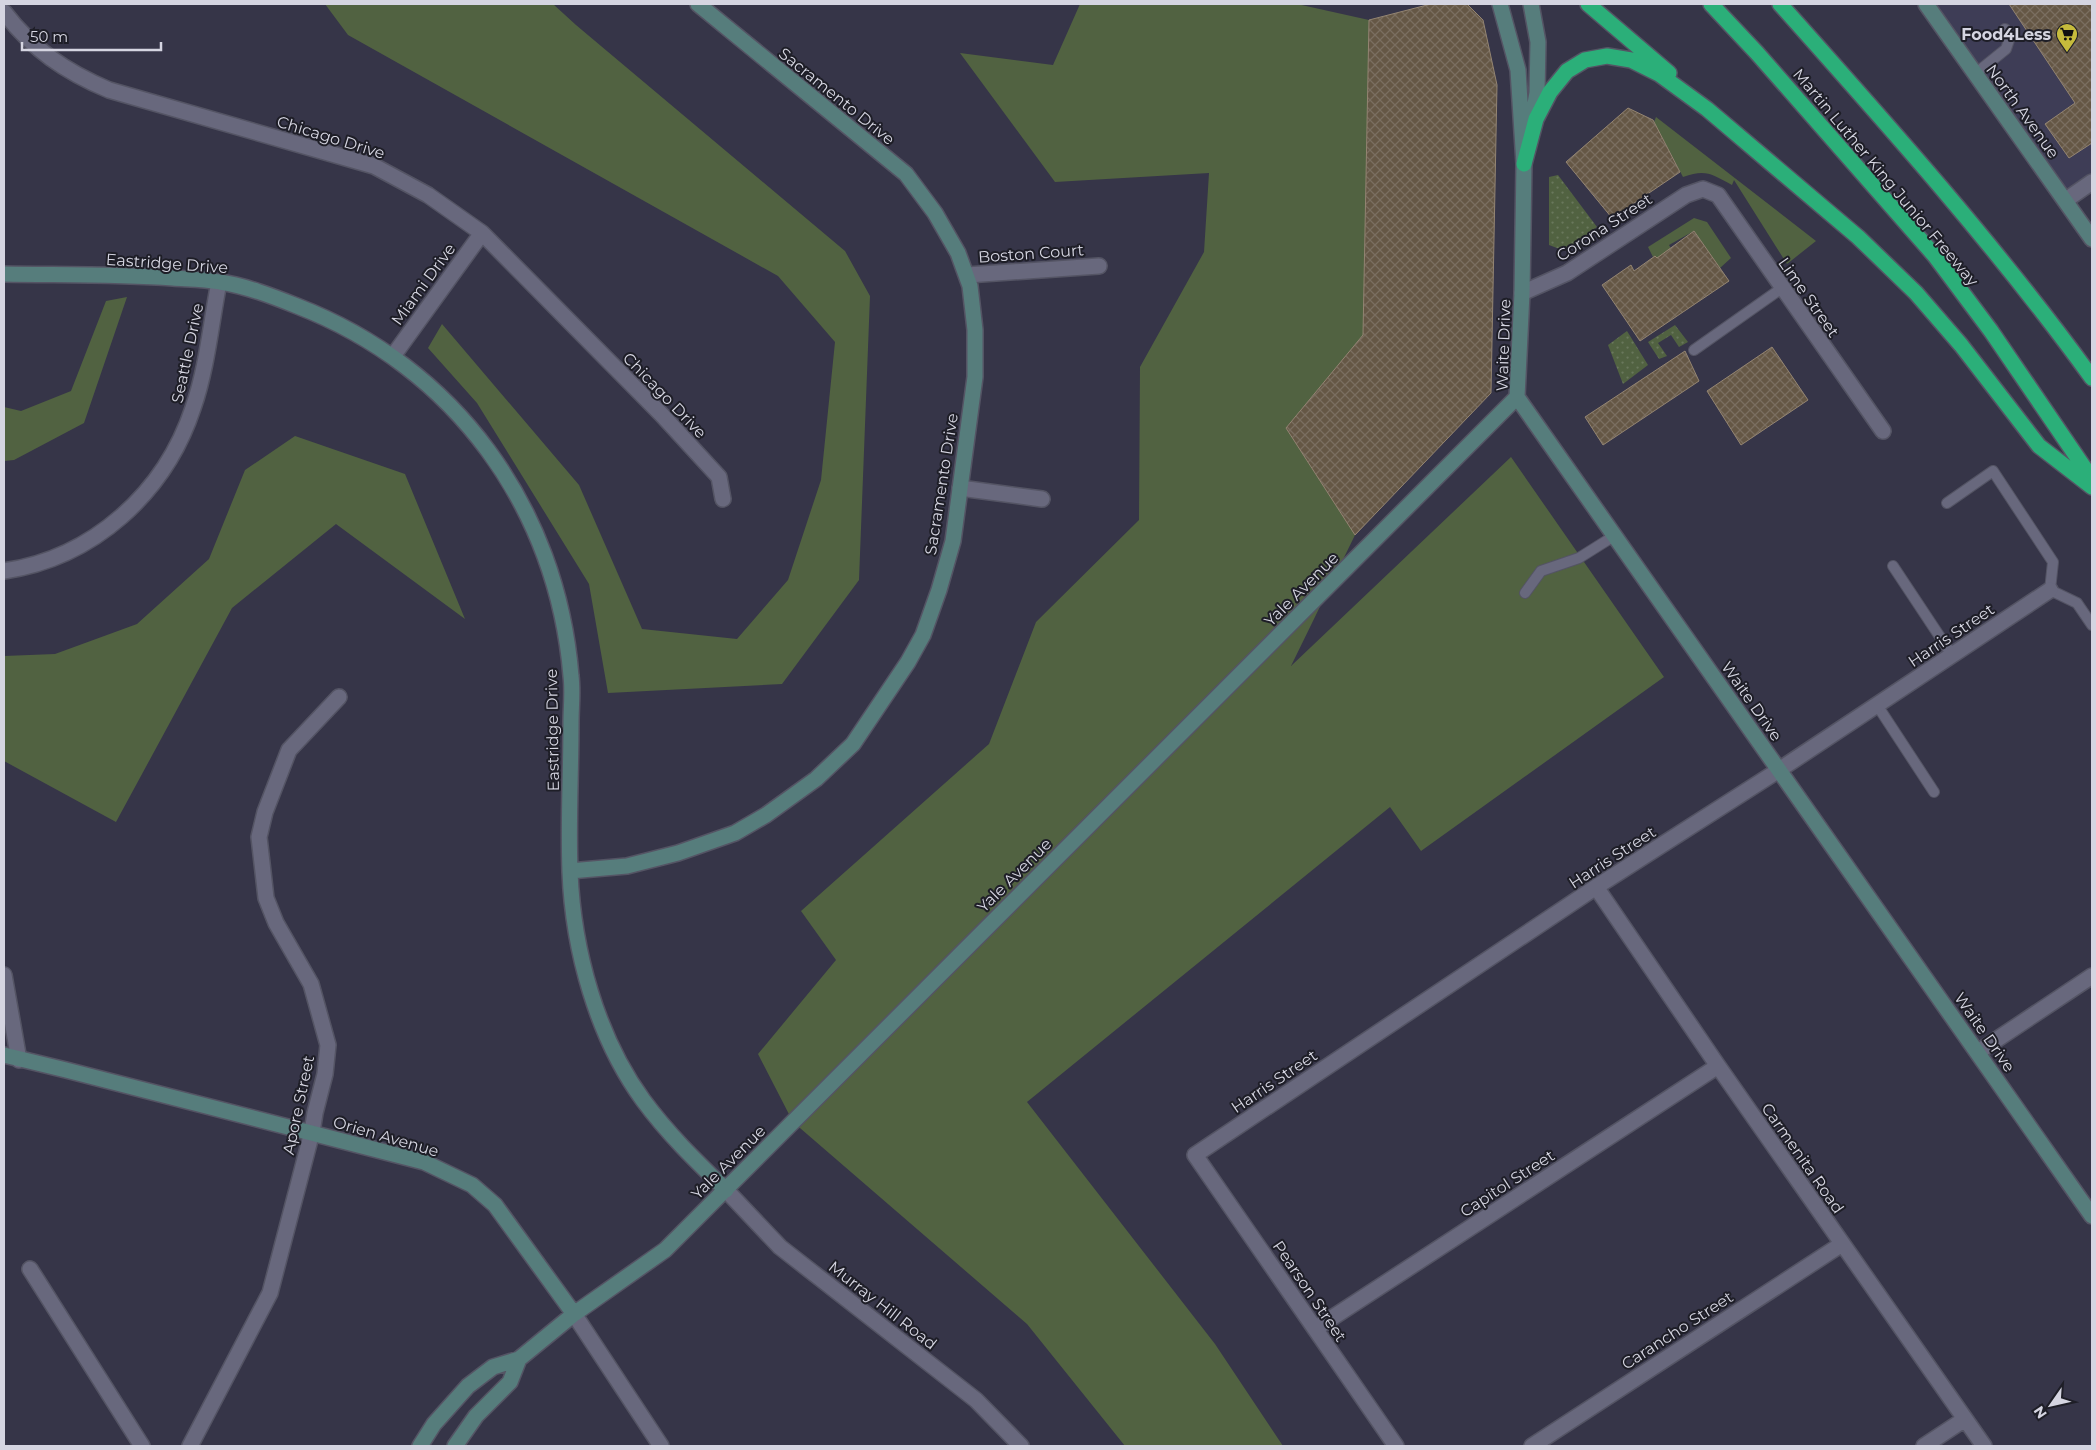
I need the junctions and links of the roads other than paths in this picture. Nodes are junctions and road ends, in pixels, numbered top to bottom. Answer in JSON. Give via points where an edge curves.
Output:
{"nodes":[{"id":1,"x":698,"y":4,"type":"edge"},
{"id":2,"x":1500,"y":4,"type":"edge"},
{"id":3,"x":1531,"y":4,"type":"edge"},
{"id":4,"x":1588,"y":4,"type":"edge"},
{"id":5,"x":1711,"y":4,"type":"edge"},
{"id":6,"x":1780,"y":4,"type":"edge"},
{"id":7,"x":1926,"y":4,"type":"edge"},
{"id":8,"x":4,"y":12,"type":"edge"},
{"id":9,"x":2005,"y":28,"type":"dead end"},
{"id":10,"x":1975,"y":74,"type":"junction"},
{"id":11,"x":1707,"y":109,"type":"junction"},
{"id":12,"x":1524,"y":164,"type":"junction"},
{"id":13,"x":2092,"y":182,"type":"edge"},
{"id":14,"x":1703,"y":189,"type":"joint"},
{"id":15,"x":2066,"y":200,"type":"junction"},
{"id":16,"x":482,"y":233,"type":"junction"},
{"id":17,"x":2092,"y":239,"type":"edge"},
{"id":18,"x":1098,"y":266,"type":"dead end"},
{"id":19,"x":4,"y":274,"type":"edge"},
{"id":20,"x":966,"y":275,"type":"junction"},
{"id":21,"x":219,"y":282,"type":"junction"},
{"id":22,"x":1782,"y":288,"type":"junction"},
{"id":23,"x":1522,"y":293,"type":"junction"},
{"id":24,"x":1694,"y":350,"type":"dead end"},
{"id":25,"x":393,"y":356,"type":"junction"},
{"id":26,"x":2092,"y":378,"type":"edge"},
{"id":27,"x":1518,"y":397,"type":"junction"},
{"id":28,"x":1882,"y":431,"type":"dead end"},
{"id":29,"x":2092,"y":479,"type":"edge"},
{"id":30,"x":2092,"y":487,"type":"edge"},
{"id":31,"x":960,"y":488,"type":"junction"},
{"id":32,"x":723,"y":499,"type":"dead end"},
{"id":33,"x":1042,"y":500,"type":"dead end"},
{"id":34,"x":1947,"y":502,"type":"dead end"},
{"id":35,"x":1614,"y":536,"type":"junction"},
{"id":36,"x":1892,"y":566,"type":"dead end"},
{"id":37,"x":4,"y":571,"type":"edge"},
{"id":38,"x":2050,"y":590,"type":"junction"},
{"id":39,"x":1524,"y":593,"type":"dead end"},
{"id":40,"x":2092,"y":625,"type":"edge"},
{"id":41,"x":1952,"y":655,"type":"junction"},
{"id":42,"x":339,"y":697,"type":"dead end"},
{"id":43,"x":1877,"y":705,"type":"junction"},
{"id":44,"x":1779,"y":770,"type":"junction"},
{"id":45,"x":1934,"y":792,"type":"dead end"},
{"id":46,"x":570,"y":871,"type":"junction"},
{"id":47,"x":1596,"y":887,"type":"junction"},
{"id":48,"x":4,"y":975,"type":"edge"},
{"id":49,"x":2092,"y":976,"type":"edge"},
{"id":50,"x":1978,"y":1052,"type":"junction"},
{"id":51,"x":4,"y":1055,"type":"edge"},
{"id":52,"x":19,"y":1060,"type":"junction"},
{"id":53,"x":1718,"y":1066,"type":"junction"},
{"id":54,"x":312,"y":1132,"type":"junction"},
{"id":55,"x":1195,"y":1155,"type":"joint"},
{"id":56,"x":726,"y":1190,"type":"junction"},
{"id":57,"x":2092,"y":1216,"type":"edge"},
{"id":58,"x":1842,"y":1244,"type":"junction"},
{"id":59,"x":30,"y":1269,"type":"dead end"},
{"id":60,"x":574,"y":1314,"type":"junction"},
{"id":61,"x":1314,"y":1329,"type":"junction"},
{"id":62,"x":519,"y":1359,"type":"junction"},
{"id":63,"x":1964,"y":1420,"type":"junction"},
{"id":64,"x":142,"y":1446,"type":"edge"},
{"id":65,"x":190,"y":1446,"type":"edge"},
{"id":66,"x":420,"y":1446,"type":"edge"},
{"id":67,"x":455,"y":1446,"type":"edge"},
{"id":68,"x":661,"y":1446,"type":"edge"},
{"id":69,"x":1021,"y":1446,"type":"edge"},
{"id":70,"x":1396,"y":1446,"type":"edge"},
{"id":71,"x":1532,"y":1446,"type":"edge"},
{"id":72,"x":1924,"y":1446,"type":"edge"},
{"id":73,"x":1984,"y":1446,"type":"edge"}],
"edges":[{"from":1,"to":20,"type":"street","name":"Sacramento Drive","via":[[906,174],[947,233]]},
{"from":2,"to":12,"type":"street","name":"Waite Drive","via":[[1518,70]]},
{"from":3,"to":12,"type":"street","name":"Waite Drive","via":[[1538,42],[1537,93]]},
{"from":4,"to":11,"type":"highway","via":[[1644,50]]},
{"from":5,"to":29,"type":"highway","name":"Martin Luther King Junior Freeway","via":[[1935,256],[1991,331]]},
{"from":6,"to":26,"type":"highway","name":"Martin Luther King Junior Freeway","via":[[1898,136],[2054,326]]},
{"from":7,"to":10,"type":"street","name":"North Avenue"},
{"from":8,"to":16,"type":"street","name":"Chicago Drive","via":[[36,47],[89,82],[374,166],[428,195]]},
{"from":9,"to":10,"type":"lane","via":[[2009,40],[2006,49]]},
{"from":10,"to":15,"type":"street","name":"North Avenue"},
{"from":11,"to":12,"type":"highway","via":[[1659,74],[1631,60],[1607,56],[1585,60],[1567,71],[1550,92],[1536,120]]},
{"from":11,"to":30,"type":"highway","via":[[1858,237],[1909,287],[1961,345],[2039,446]]},
{"from":12,"to":23,"type":"street","name":"Waite Drive"},
{"from":13,"to":15,"type":"street"},
{"from":14,"to":22,"type":"street","name":"Lime Street","via":[[1718,195]]},
{"from":14,"to":23,"type":"street","name":"Corona Street","via":[[1686,195],[1567,273]]},
{"from":15,"to":17,"type":"street","name":"North Avenue"},
{"from":16,"to":25,"type":"street","name":"Miami Drive"},
{"from":16,"to":32,"type":"street","name":"Chicago Drive","via":[[719,477]]},
{"from":18,"to":20,"type":"street","name":"Boston Court"},
{"from":19,"to":21,"type":"street","name":"Eastridge Drive","via":[[146,276]]},
{"from":20,"to":31,"type":"street","name":"Sacramento Drive","via":[[975,330],[975,376]]},
{"from":21,"to":25,"type":"street","name":"Eastridge Drive","via":[[265,293],[330,318]]},
{"from":21,"to":37,"type":"street","name":"Seattle Drive","via":[[194,408],[159,476],[136,503],[96,536],[55,558]]},
{"from":22,"to":24,"type":"lane"},
{"from":22,"to":28,"type":"street","name":"Lime Street"},
{"from":23,"to":27,"type":"street","name":"Waite Drive"},
{"from":25,"to":46,"type":"street","name":"Eastridge Drive","via":[[436,392],[488,449],[521,500],[546,557],[562,616],[572,677]]},
{"from":27,"to":35,"type":"street","name":"Waite Drive"},
{"from":27,"to":56,"type":"street","name":"Yale Avenue"},
{"from":31,"to":33,"type":"street"},
{"from":31,"to":46,"type":"street","name":"Sacramento Drive","via":[[953,541],[923,635],[853,744],[816,779],[766,815],[735,832],[678,853],[627,866]]},
{"from":34,"to":38,"type":"lane","via":[[1994,471],[2053,562]]},
{"from":35,"to":39,"type":"lane","via":[[1579,558],[1541,571]]},
{"from":35,"to":44,"type":"street","name":"Waite Drive"},
{"from":36,"to":41,"type":"lane"},
{"from":38,"to":40,"type":"lane","via":[[2077,603]]},
{"from":38,"to":41,"type":"street","name":"Harris Street"},
{"from":41,"to":43,"type":"street","name":"Harris Street"},
{"from":42,"to":54,"type":"street","name":"Apore Street","via":[[289,750],[259,837],[266,898],[276,923],[311,984],[328,1045]]},
{"from":43,"to":44,"type":"street","name":"Harris Street"},
{"from":43,"to":45,"type":"lane"},
{"from":44,"to":47,"type":"street","name":"Harris Street"},
{"from":44,"to":50,"type":"street","name":"Waite Drive"},
{"from":46,"to":56,"type":"street","name":"Eastridge Drive","via":[[574,921],[586,978],[617,1055],[642,1098],[674,1139]]},
{"from":47,"to":53,"type":"street","name":"Carmenita Road"},
{"from":47,"to":55,"type":"street","name":"Harris Street"},
{"from":48,"to":52,"type":"street"},
{"from":49,"to":50,"type":"street"},
{"from":50,"to":57,"type":"street","name":"Waite Drive"},
{"from":51,"to":52,"type":"street","name":"Orien Avenue"},
{"from":52,"to":54,"type":"street","name":"Orien Avenue"},
{"from":53,"to":58,"type":"street","name":"Carmenita Road"},
{"from":53,"to":61,"type":"street","name":"Capitol Street"},
{"from":54,"to":60,"type":"street","name":"Orien Avenue","via":[[424,1162],[472,1185],[495,1205]]},
{"from":54,"to":65,"type":"street","name":"Apore Street","via":[[270,1293]]},
{"from":55,"to":61,"type":"street","name":"Pearson Street"},
{"from":56,"to":60,"type":"street","name":"Yale Avenue","via":[[665,1250]]},
{"from":56,"to":69,"type":"street","name":"Murray Hill Road","via":[[780,1247],[976,1400]]},
{"from":58,"to":63,"type":"street","name":"Carmenita Road"},
{"from":58,"to":71,"type":"street","name":"Carancho Street"},
{"from":59,"to":64,"type":"street"},
{"from":60,"to":62,"type":"street","name":"Yale Avenue"},
{"from":60,"to":68,"type":"street","name":"Orien Avenue"},
{"from":61,"to":70,"type":"street","name":"Pearson Street"},
{"from":62,"to":66,"type":"street","name":"Yale Avenue","via":[[494,1367],[468,1386],[434,1424]]},
{"from":62,"to":67,"type":"street","name":"Yale Avenue","via":[[510,1382],[476,1416]]},
{"from":63,"to":72,"type":"street"},
{"from":63,"to":73,"type":"street","name":"Carmenita Road"}]}
